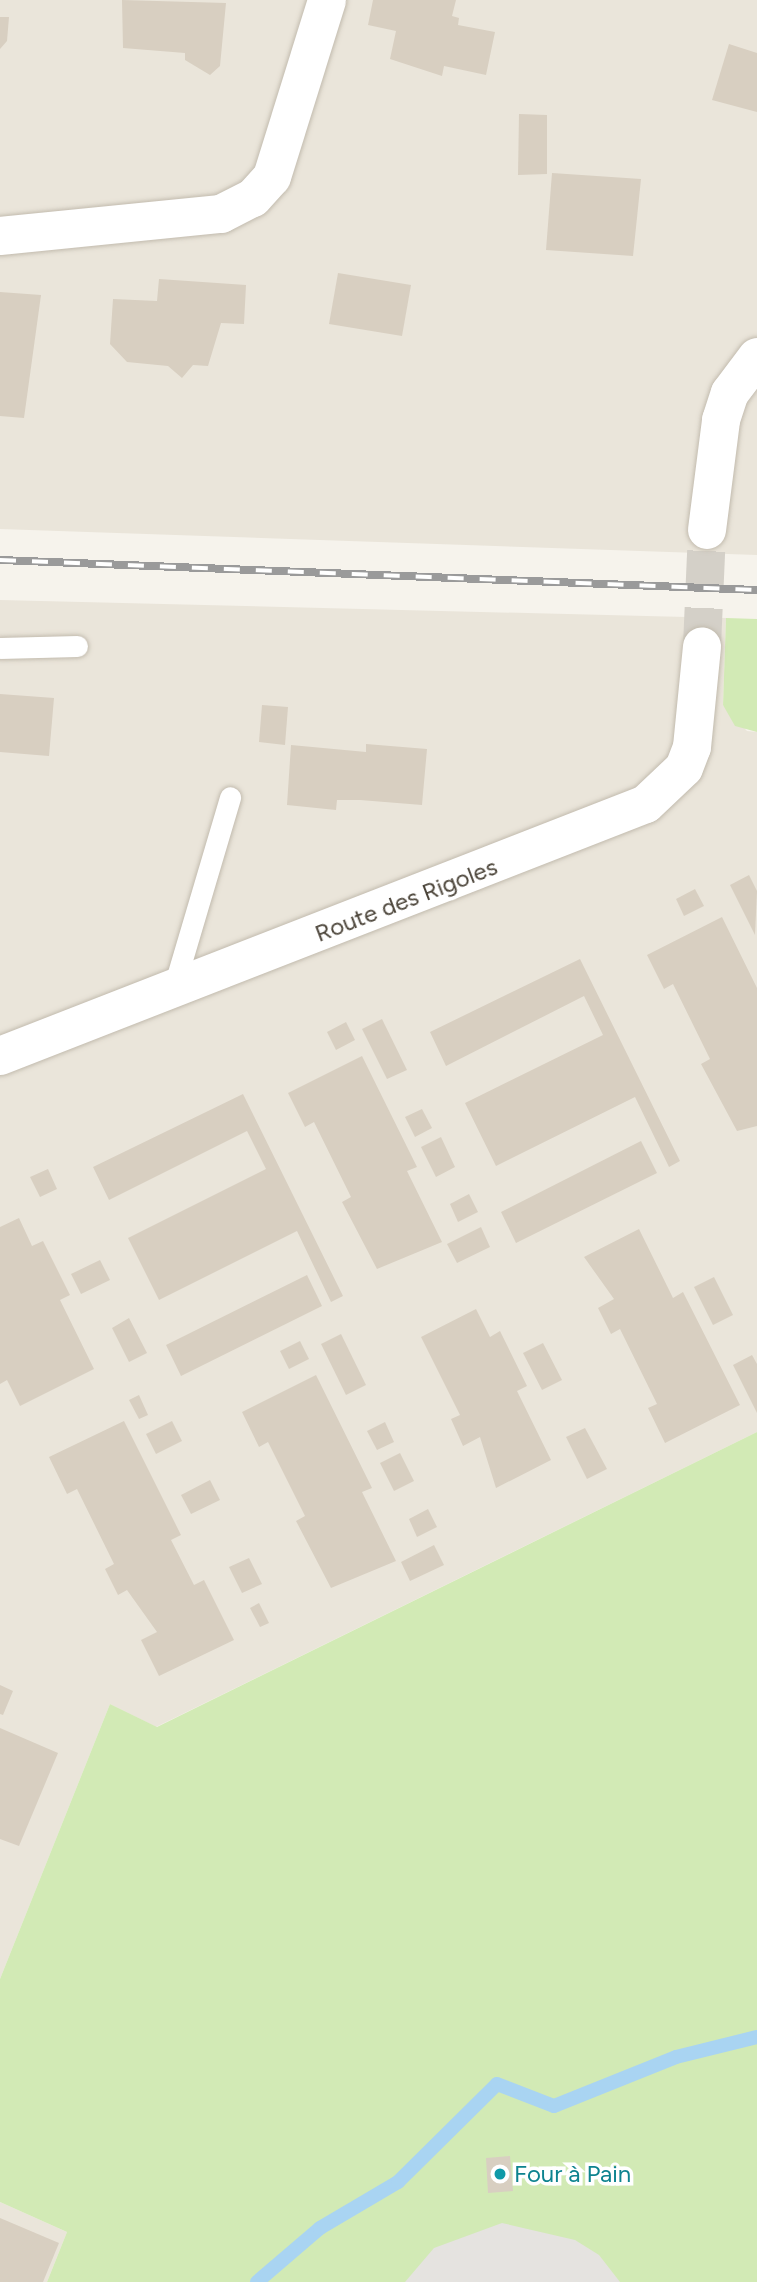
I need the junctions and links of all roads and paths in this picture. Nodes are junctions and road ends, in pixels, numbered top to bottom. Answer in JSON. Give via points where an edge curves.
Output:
{"nodes":[{"id":1,"x":327,"y":0,"type":"edge"},
{"id":2,"x":0,"y":236,"type":"edge"},
{"id":3,"x":757,"y":357,"type":"edge"},
{"id":4,"x":707,"y":530,"type":"tunnel mouth"},
{"id":5,"x":76,"y":646,"type":"dead end"},
{"id":6,"x":702,"y":646,"type":"tunnel mouth"},
{"id":7,"x":0,"y":648,"type":"edge"},
{"id":8,"x":230,"y":797,"type":"dead end"},
{"id":9,"x":173,"y":990,"type":"junction"},
{"id":10,"x":0,"y":1056,"type":"edge"}],
"edges":[{"from":1,"to":2,"type":"street","via":[[272,177],[253,198],[221,214]]},
{"from":3,"to":4,"type":"street","via":[[730,393],[720,421]]},
{"from":5,"to":7,"type":"lane"},
{"from":6,"to":9,"type":"street","name":"Route des Rigoles","via":[[692,747],[684,768],[646,804]]},
{"from":8,"to":9,"type":"lane"},
{"from":9,"to":10,"type":"street","name":"Route des Rigoles"}]}
